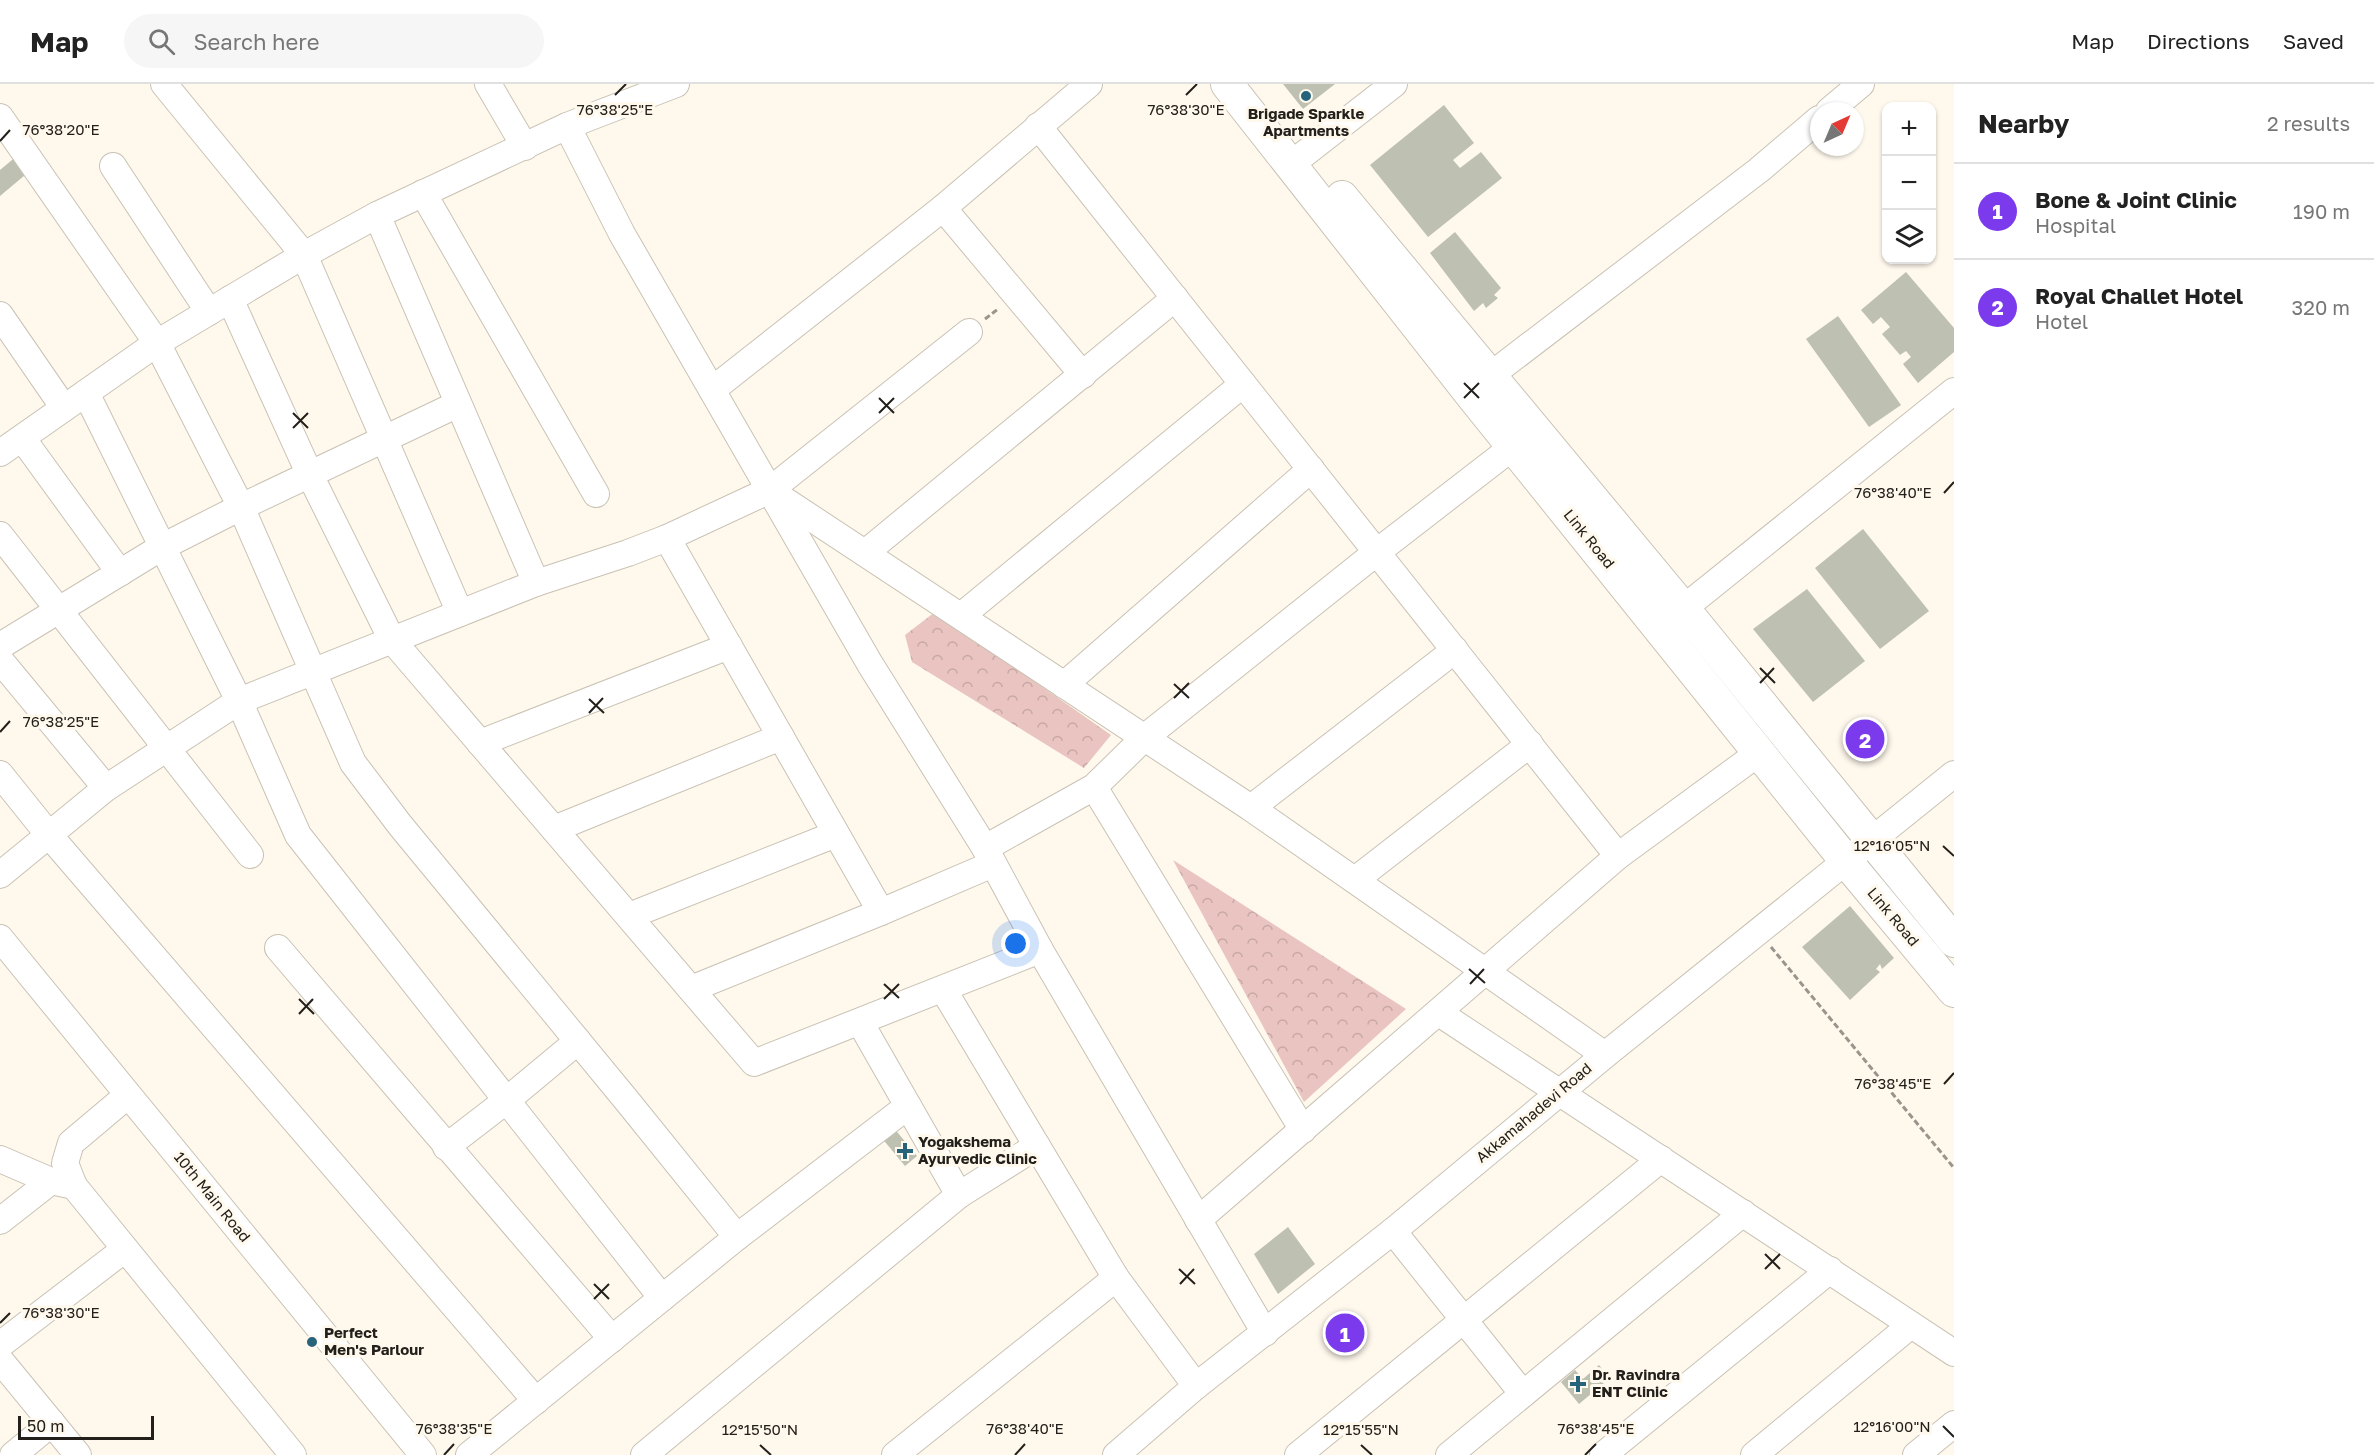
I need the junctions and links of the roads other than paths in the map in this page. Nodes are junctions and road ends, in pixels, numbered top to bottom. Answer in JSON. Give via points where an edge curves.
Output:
{"nodes":[{"id":1,"x":164,"y":84,"type":"edge"},
{"id":2,"x":488,"y":84,"type":"edge"},
{"id":3,"x":676,"y":84,"type":"edge"},
{"id":4,"x":1089,"y":84,"type":"edge"},
{"id":5,"x":1227,"y":84,"type":"edge"},
{"id":6,"x":1251,"y":84,"type":"edge"},
{"id":7,"x":1394,"y":84,"type":"edge"},
{"id":8,"x":1861,"y":84,"type":"edge"},
{"id":9,"x":1840,"y":102,"type":"edge"},
{"id":10,"x":0,"y":117,"type":"edge"},
{"id":11,"x":567,"y":126,"type":"junction"},
{"id":12,"x":1038,"y":126,"type":"junction"},
{"id":13,"x":1810,"y":127,"type":"edge"},
{"id":14,"x":525,"y":147,"type":"junction"},
{"id":15,"x":1298,"y":159,"type":"junction"},
{"id":16,"x":113,"y":166,"type":"dead end"},
{"id":17,"x":423,"y":193,"type":"junction"},
{"id":18,"x":943,"y":208,"type":"junction"},
{"id":19,"x":377,"y":215,"type":"junction"},
{"id":20,"x":304,"y":255,"type":"junction"},
{"id":21,"x":1175,"y":298,"type":"junction"},
{"id":22,"x":220,"y":305,"type":"junction"},
{"id":23,"x":0,"y":315,"type":"edge"},
{"id":24,"x":969,"y":332,"type":"road end"},
{"id":25,"x":157,"y":343,"type":"junction"},
{"id":26,"x":1083,"y":375,"type":"junction"},
{"id":27,"x":1491,"y":375,"type":"junction"},
{"id":28,"x":1243,"y":384,"type":"junction"},
{"id":29,"x":712,"y":390,"type":"junction"},
{"id":30,"x":1954,"y":391,"type":"edge"},
{"id":31,"x":86,"y":393,"type":"junction"},
{"id":32,"x":458,"y":404,"type":"junction"},
{"id":33,"x":64,"y":408,"type":"junction"},
{"id":34,"x":22,"y":438,"type":"junction"},
{"id":35,"x":385,"y":441,"type":"junction"},
{"id":36,"x":1514,"y":446,"type":"junction"},
{"id":37,"x":0,"y":453,"type":"edge"},
{"id":38,"x":1311,"y":470,"type":"junction"},
{"id":39,"x":310,"y":475,"type":"junction"},
{"id":40,"x":770,"y":490,"type":"junction"},
{"id":41,"x":596,"y":494,"type":"dead end"},
{"id":42,"x":241,"y":507,"type":"junction"},
{"id":43,"x":0,"y":535,"type":"edge"},
{"id":44,"x":667,"y":538,"type":"junction"},
{"id":45,"x":162,"y":547,"type":"junction"},
{"id":46,"x":1377,"y":552,"type":"junction"},
{"id":47,"x":865,"y":553,"type":"junction"},
{"id":48,"x":120,"y":573,"type":"junction"},
{"id":49,"x":536,"y":583,"type":"junction"},
{"id":50,"x":59,"y":610,"type":"junction"},
{"id":51,"x":460,"y":613,"type":"junction"},
{"id":52,"x":961,"y":616,"type":"junction"},
{"id":53,"x":1671,"y":618,"type":"junction"},
{"id":54,"x":392,"y":640,"type":"junction"},
{"id":55,"x":0,"y":646,"type":"edge"},
{"id":56,"x":729,"y":646,"type":"junction"},
{"id":57,"x":1455,"y":650,"type":"junction"},
{"id":58,"x":0,"y":660,"type":"edge"},
{"id":59,"x":312,"y":672,"type":"junction"},
{"id":60,"x":1064,"y":685,"type":"junction"},
{"id":61,"x":239,"y":701,"type":"junction"},
{"id":62,"x":781,"y":737,"type":"junction"},
{"id":63,"x":1144,"y":738,"type":"junction"},
{"id":64,"x":480,"y":743,"type":"junction"},
{"id":65,"x":1530,"y":744,"type":"junction"},
{"id":66,"x":165,"y":748,"type":"junction"},
{"id":67,"x":1760,"y":752,"type":"junction"},
{"id":68,"x":0,"y":774,"type":"edge"},
{"id":69,"x":1954,"y":774,"type":"edge"},
{"id":70,"x":1094,"y":787,"type":"junction"},
{"id":71,"x":106,"y":788,"type":"junction"},
{"id":72,"x":1251,"y":808,"type":"junction"},
{"id":73,"x":554,"y":829,"type":"junction"},
{"id":74,"x":836,"y":834,"type":"junction"},
{"id":75,"x":48,"y":835,"type":"junction"},
{"id":76,"x":1873,"y":840,"type":"junction"},
{"id":77,"x":250,"y":855,"type":"dead end"},
{"id":78,"x":989,"y":856,"type":"junction"},
{"id":79,"x":1618,"y":856,"type":"junction"},
{"id":80,"x":1846,"y":861,"type":"junction"},
{"id":81,"x":0,"y":875,"type":"edge"},
{"id":82,"x":1355,"y":880,"type":"junction"},
{"id":83,"x":881,"y":912,"type":"junction"},
{"id":84,"x":628,"y":916,"type":"junction"},
{"id":85,"x":0,"y":938,"type":"edge"},
{"id":86,"x":1954,"y":941,"type":"edge"},
{"id":87,"x":279,"y":948,"type":"dead end"},
{"id":88,"x":1040,"y":950,"type":"junction"},
{"id":89,"x":1485,"y":972,"type":"junction"},
{"id":90,"x":691,"y":989,"type":"junction"},
{"id":91,"x":943,"y":989,"type":"junction"},
{"id":92,"x":1954,"y":991,"type":"edge"},
{"id":93,"x":1439,"y":1013,"type":"junction"},
{"id":94,"x":860,"y":1022,"type":"junction"},
{"id":95,"x":578,"y":1041,"type":"junction"},
{"id":96,"x":1605,"y":1055,"type":"junction"},
{"id":97,"x":1559,"y":1093,"type":"junction"},
{"id":98,"x":128,"y":1095,"type":"junction"},
{"id":99,"x":507,"y":1100,"type":"junction"},
{"id":100,"x":908,"y":1106,"type":"junction"},
{"id":101,"x":1303,"y":1130,"type":"junction"},
{"id":102,"x":1037,"y":1146,"type":"junction"},
{"id":103,"x":446,"y":1147,"type":"junction"},
{"id":104,"x":0,"y":1159,"type":"edge"},
{"id":105,"x":1661,"y":1159,"type":"junction"},
{"id":106,"x":63,"y":1183,"type":"junction"},
{"id":107,"x":959,"y":1195,"type":"junction"},
{"id":108,"x":1743,"y":1214,"type":"junction"},
{"id":109,"x":1198,"y":1220,"type":"junction"},
{"id":110,"x":0,"y":1221,"type":"edge"},
{"id":111,"x":1393,"y":1231,"type":"junction"},
{"id":112,"x":737,"y":1237,"type":"junction"},
{"id":113,"x":125,"y":1249,"type":"junction"},
{"id":114,"x":1830,"y":1270,"type":"junction"},
{"id":115,"x":1116,"y":1278,"type":"junction"},
{"id":116,"x":662,"y":1298,"type":"junction"},
{"id":117,"x":1464,"y":1320,"type":"junction"},
{"id":118,"x":1911,"y":1325,"type":"junction"},
{"id":119,"x":1265,"y":1333,"type":"junction"},
{"id":120,"x":612,"y":1339,"type":"junction"},
{"id":121,"x":0,"y":1345,"type":"edge"},
{"id":122,"x":1954,"y":1353,"type":"edge"},
{"id":123,"x":0,"y":1360,"type":"edge"},
{"id":124,"x":1196,"y":1386,"type":"junction"},
{"id":125,"x":1523,"y":1394,"type":"junction"},
{"id":126,"x":536,"y":1401,"type":"junction"},
{"id":127,"x":52,"y":1423,"type":"junction"},
{"id":128,"x":1954,"y":1424,"type":"edge"},
{"id":129,"x":287,"y":1453,"type":"edge"},
{"id":130,"x":13,"y":1455,"type":"edge"},
{"id":131,"x":78,"y":1455,"type":"edge"},
{"id":132,"x":423,"y":1455,"type":"edge"},
{"id":133,"x":469,"y":1455,"type":"edge"},
{"id":134,"x":644,"y":1455,"type":"edge"},
{"id":135,"x":895,"y":1455,"type":"edge"},
{"id":136,"x":1116,"y":1455,"type":"edge"},
{"id":137,"x":1298,"y":1455,"type":"edge"},
{"id":138,"x":1449,"y":1455,"type":"edge"},
{"id":139,"x":1603,"y":1455,"type":"edge"},
{"id":140,"x":1754,"y":1455,"type":"edge"},
{"id":141,"x":1916,"y":1455,"type":"edge"}],
"edges":[{"from":1,"to":20,"type":"street"},
{"from":2,"to":14,"type":"street"},
{"from":3,"to":11,"type":"street"},
{"from":4,"to":12,"type":"street"},
{"from":5,"to":15,"type":"main road","name":"Link Road"},
{"from":6,"to":15,"type":"main road"},
{"from":7,"to":15,"type":"street"},
{"from":8,"to":9,"type":"street"},
{"from":10,"to":25,"type":"street"},
{"from":11,"to":14,"type":"street"},
{"from":11,"to":29,"type":"street","via":[[622,234]]},
{"from":12,"to":18,"type":"street"},
{"from":12,"to":21,"type":"street"},
{"from":13,"to":27,"type":"street"},
{"from":14,"to":17,"type":"street"},
{"from":15,"to":27,"type":"main road"},
{"from":15,"to":36,"type":"main road","name":"Link Road"},
{"from":16,"to":22,"type":"street"},
{"from":17,"to":19,"type":"street"},
{"from":17,"to":41,"type":"street"},
{"from":18,"to":26,"type":"street"},
{"from":18,"to":29,"type":"street"},
{"from":19,"to":20,"type":"street"},
{"from":19,"to":32,"type":"street"},
{"from":20,"to":22,"type":"street"},
{"from":20,"to":35,"type":"street"},
{"from":21,"to":26,"type":"street"},
{"from":21,"to":28,"type":"street"},
{"from":22,"to":25,"type":"street"},
{"from":22,"to":39,"type":"street"},
{"from":23,"to":33,"type":"street"},
{"from":24,"to":40,"type":"street"},
{"from":25,"to":31,"type":"street"},
{"from":25,"to":42,"type":"street"},
{"from":26,"to":47,"type":"street"},
{"from":27,"to":53,"type":"main road"},
{"from":28,"to":38,"type":"street"},
{"from":28,"to":52,"type":"street"},
{"from":29,"to":40,"type":"street"},
{"from":30,"to":53,"type":"street"},
{"from":31,"to":33,"type":"street"},
{"from":31,"to":45,"type":"street"},
{"from":32,"to":35,"type":"street"},
{"from":32,"to":49,"type":"street"},
{"from":33,"to":34,"type":"street"},
{"from":34,"to":37,"type":"street"},
{"from":34,"to":48,"type":"street"},
{"from":35,"to":39,"type":"street"},
{"from":35,"to":51,"type":"street"},
{"from":36,"to":46,"type":"street"},
{"from":36,"to":53,"type":"main road","name":"Link Road"},
{"from":38,"to":46,"type":"street"},
{"from":38,"to":60,"type":"street"},
{"from":39,"to":42,"type":"street"},
{"from":39,"to":54,"type":"street"},
{"from":40,"to":44,"type":"street"},
{"from":40,"to":47,"type":"street"},
{"from":40,"to":78,"type":"street","via":[[870,664]]},
{"from":42,"to":45,"type":"street"},
{"from":42,"to":59,"type":"street"},
{"from":43,"to":50,"type":"street"},
{"from":44,"to":49,"type":"street"},
{"from":44,"to":56,"type":"street"},
{"from":45,"to":48,"type":"street"},
{"from":45,"to":61,"type":"street"},
{"from":46,"to":57,"type":"street"},
{"from":46,"to":63,"type":"street"},
{"from":47,"to":52,"type":"street"},
{"from":48,"to":50,"type":"street"},
{"from":49,"to":51,"type":"street"},
{"from":50,"to":55,"type":"street"},
{"from":50,"to":66,"type":"street"},
{"from":51,"to":54,"type":"street"},
{"from":52,"to":60,"type":"street"},
{"from":53,"to":67,"type":"main road","name":"Link Road"},
{"from":53,"to":76,"type":"main road"},
{"from":54,"to":59,"type":"street"},
{"from":54,"to":64,"type":"street"},
{"from":56,"to":62,"type":"street"},
{"from":56,"to":64,"type":"street"},
{"from":57,"to":65,"type":"street"},
{"from":57,"to":72,"type":"street"},
{"from":58,"to":71,"type":"street"},
{"from":59,"to":61,"type":"street"},
{"from":59,"to":95,"type":"street","via":[[353,764]]},
{"from":60,"to":63,"type":"street"},
{"from":61,"to":66,"type":"street"},
{"from":61,"to":99,"type":"street","via":[[298,835]]},
{"from":62,"to":73,"type":"street"},
{"from":62,"to":74,"type":"street"},
{"from":63,"to":70,"type":"street"},
{"from":63,"to":72,"type":"street"},
{"from":64,"to":73,"type":"street"},
{"from":65,"to":79,"type":"street"},
{"from":65,"to":82,"type":"street"},
{"from":66,"to":71,"type":"street"},
{"from":66,"to":77,"type":"street"},
{"from":67,"to":79,"type":"street"},
{"from":67,"to":80,"type":"main road","name":"Link Road"},
{"from":68,"to":75,"type":"street"},
{"from":69,"to":76,"type":"street","name":"Akkamahadevi Road"},
{"from":70,"to":78,"type":"street"},
{"from":70,"to":101,"type":"street"},
{"from":71,"to":75,"type":"street"},
{"from":72,"to":82,"type":"street"},
{"from":73,"to":84,"type":"street"},
{"from":74,"to":83,"type":"street"},
{"from":74,"to":84,"type":"street"},
{"from":75,"to":81,"type":"street"},
{"from":75,"to":126,"type":"street"},
{"from":76,"to":80,"type":"street","name":"Akkamahadevi Road"},
{"from":76,"to":86,"type":"main road"},
{"from":78,"to":83,"type":"street"},
{"from":78,"to":88,"type":"street"},
{"from":79,"to":89,"type":"street"},
{"from":80,"to":92,"type":"main road","name":"Link Road"},
{"from":80,"to":96,"type":"street","name":"Akkamahadevi Road"},
{"from":82,"to":89,"type":"street"},
{"from":83,"to":90,"type":"street"},
{"from":84,"to":90,"type":"street"},
{"from":85,"to":98,"type":"street","name":"10th Main Road"},
{"from":87,"to":103,"type":"street"},
{"from":88,"to":91,"type":"street"},
{"from":88,"to":109,"type":"street"},
{"from":89,"to":93,"type":"street"},
{"from":89,"to":96,"type":"street"},
{"from":90,"to":94,"type":"street","via":[[754,1063]]},
{"from":91,"to":94,"type":"street"},
{"from":91,"to":102,"type":"street"},
{"from":93,"to":97,"type":"street"},
{"from":93,"to":101,"type":"street"},
{"from":94,"to":100,"type":"street"},
{"from":95,"to":99,"type":"street"},
{"from":95,"to":112,"type":"street"},
{"from":96,"to":97,"type":"street","name":"Akkamahadevi Road"},
{"from":97,"to":105,"type":"street"},
{"from":97,"to":111,"type":"street","name":"Akkamahadevi Road"},
{"from":98,"to":106,"type":"street","via":[[70,1143]]},
{"from":98,"to":132,"type":"street","name":"10th Main Road"},
{"from":99,"to":103,"type":"street"},
{"from":99,"to":116,"type":"street"},
{"from":100,"to":107,"type":"street"},
{"from":100,"to":112,"type":"street"},
{"from":101,"to":109,"type":"street"},
{"from":102,"to":107,"type":"street"},
{"from":102,"to":115,"type":"street"},
{"from":103,"to":120,"type":"street"},
{"from":104,"to":106,"type":"street"},
{"from":105,"to":108,"type":"street"},
{"from":105,"to":117,"type":"street"},
{"from":106,"to":110,"type":"street"},
{"from":106,"to":113,"type":"street"},
{"from":107,"to":134,"type":"street"},
{"from":108,"to":114,"type":"street"},
{"from":108,"to":125,"type":"street"},
{"from":109,"to":119,"type":"street"},
{"from":111,"to":117,"type":"street"},
{"from":111,"to":119,"type":"street","name":"Akkamahadevi Road"},
{"from":112,"to":116,"type":"street"},
{"from":113,"to":121,"type":"street"},
{"from":113,"to":129,"type":"street"},
{"from":114,"to":118,"type":"street"},
{"from":114,"to":139,"type":"street"},
{"from":115,"to":124,"type":"street"},
{"from":115,"to":135,"type":"street"},
{"from":116,"to":120,"type":"street"},
{"from":117,"to":125,"type":"street"},
{"from":117,"to":137,"type":"street"},
{"from":118,"to":122,"type":"street"},
{"from":118,"to":140,"type":"street"},
{"from":119,"to":124,"type":"street","name":"Akkamahadevi Road"},
{"from":120,"to":126,"type":"street"},
{"from":123,"to":127,"type":"street"},
{"from":124,"to":136,"type":"street","name":"Akkamahadevi Road"},
{"from":125,"to":138,"type":"street"},
{"from":126,"to":133,"type":"street"},
{"from":127,"to":130,"type":"street"},
{"from":127,"to":131,"type":"street"},
{"from":128,"to":141,"type":"street"}]}
